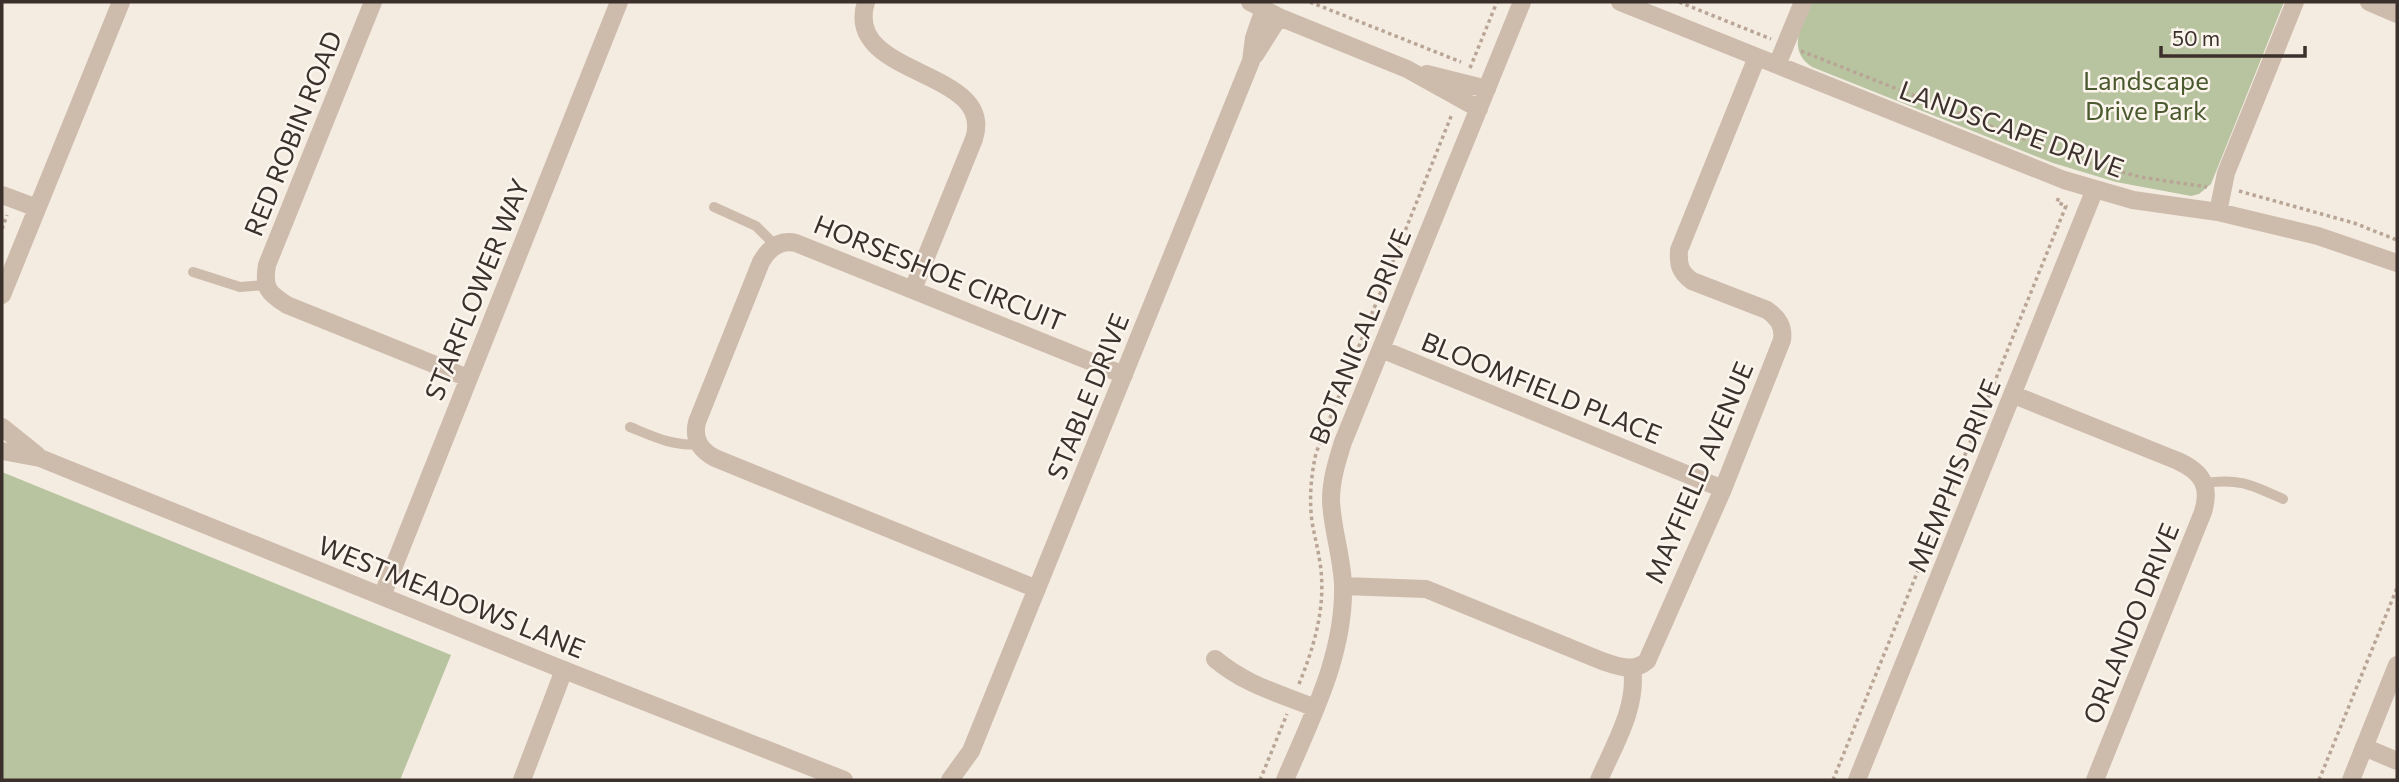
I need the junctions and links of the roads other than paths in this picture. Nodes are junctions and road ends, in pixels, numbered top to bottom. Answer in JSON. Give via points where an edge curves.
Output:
{"nodes":[{"id":1,"x":373,"y":2,"type":"edge"},
{"id":2,"x":620,"y":2,"type":"edge"},
{"id":3,"x":866,"y":2,"type":"edge"},
{"id":4,"x":1522,"y":2,"type":"edge"},
{"id":5,"x":1620,"y":2,"type":"edge"},
{"id":6,"x":1803,"y":2,"type":"edge"},
{"id":7,"x":2295,"y":2,"type":"edge"},
{"id":8,"x":2369,"y":2,"type":"edge"},
{"id":9,"x":118,"y":3,"type":"edge"},
{"id":10,"x":1264,"y":9,"type":"edge"},
{"id":11,"x":2397,"y":14,"type":"edge"},
{"id":12,"x":1757,"y":57,"type":"junction"},
{"id":13,"x":1777,"y":65,"type":"junction"},
{"id":14,"x":1407,"y":69,"type":"junction"},
{"id":15,"x":1488,"y":89,"type":"junction"},
{"id":16,"x":1479,"y":109,"type":"junction"},
{"id":17,"x":2095,"y":188,"type":"junction"},
{"id":18,"x":2,"y":195,"type":"edge"},
{"id":19,"x":714,"y":207,"type":"dead end"},
{"id":20,"x":37,"y":208,"type":"junction"},
{"id":21,"x":2218,"y":212,"type":"junction"},
{"id":22,"x":775,"y":245,"type":"junction"},
{"id":23,"x":2397,"y":263,"type":"edge"},
{"id":24,"x":193,"y":272,"type":"dead end"},
{"id":25,"x":265,"y":285,"type":"junction"},
{"id":26,"x":913,"y":289,"type":"junction"},
{"id":27,"x":2,"y":295,"type":"edge"},
{"id":28,"x":1381,"y":349,"type":"junction"},
{"id":29,"x":1124,"y":374,"type":"junction"},
{"id":30,"x":468,"y":378,"type":"junction"},
{"id":31,"x":2014,"y":396,"type":"junction"},
{"id":32,"x":2,"y":427,"type":"edge"},
{"id":33,"x":630,"y":428,"type":"dead end"},
{"id":34,"x":698,"y":444,"type":"junction"},
{"id":35,"x":2,"y":451,"type":"edge"},
{"id":36,"x":40,"y":458,"type":"junction"},
{"id":37,"x":2206,"y":484,"type":"junction"},
{"id":38,"x":1723,"y":489,"type":"junction"},
{"id":39,"x":2283,"y":499,"type":"dead end"},
{"id":40,"x":1343,"y":586,"type":"junction"},
{"id":41,"x":1037,"y":589,"type":"junction"},
{"id":42,"x":382,"y":596,"type":"junction"},
{"id":43,"x":1215,"y":659,"type":"dead end"},
{"id":44,"x":2397,"y":665,"type":"edge"},
{"id":45,"x":1632,"y":668,"type":"junction"},
{"id":46,"x":564,"y":670,"type":"junction"},
{"id":47,"x":1315,"y":708,"type":"junction"},
{"id":48,"x":2364,"y":747,"type":"junction"},
{"id":49,"x":971,"y":751,"type":"junction"},
{"id":50,"x":2397,"y":761,"type":"edge"},
{"id":51,"x":522,"y":780,"type":"edge"},
{"id":52,"x":844,"y":780,"type":"edge"},
{"id":53,"x":950,"y":780,"type":"edge"},
{"id":54,"x":967,"y":780,"type":"edge"},
{"id":55,"x":1285,"y":780,"type":"edge"},
{"id":56,"x":1599,"y":780,"type":"edge"},
{"id":57,"x":1857,"y":780,"type":"edge"},
{"id":58,"x":2095,"y":780,"type":"edge"},
{"id":59,"x":2351,"y":780,"type":"edge"}],
"edges":[{"from":1,"to":25,"type":"street","name":"RED ROBIN ROAD","via":[[267,265]]},
{"from":2,"to":30,"type":"street","name":"STARFLOWER WAY"},
{"from":3,"to":26,"type":"street","via":[[862,22],[869,39],[961,97],[976,117],[974,139]]},
{"from":4,"to":15,"type":"street","name":"BOTANICAL DRIVE"},
{"from":5,"to":12,"type":"street","name":"LANDSCAPE DRIVE"},
{"from":6,"to":13,"type":"street"},
{"from":7,"to":21,"type":"street","via":[[2222,188]]},
{"from":8,"to":11,"type":"street"},
{"from":9,"to":20,"type":"street"},
{"from":10,"to":14,"type":"street"},
{"from":10,"to":29,"type":"street","name":"STABLE DRIVE","via":[[1261,48],[1251,61]]},
{"from":12,"to":13,"type":"street","name":"LANDSCAPE DRIVE"},
{"from":12,"to":38,"type":"street","name":"MAYFIELD AVENUE","via":[[1678,261],[1692,281],[1767,310],[1783,333]]},
{"from":13,"to":17,"type":"street","name":"LANDSCAPE DRIVE","via":[[2064,180]]},
{"from":14,"to":15,"type":"street"},
{"from":14,"to":16,"type":"street"},
{"from":15,"to":16,"type":"street","name":"BOTANICAL DRIVE"},
{"from":16,"to":28,"type":"street","name":"BOTANICAL DRIVE"},
{"from":17,"to":21,"type":"street","name":"LANDSCAPE DRIVE","via":[[2133,200]]},
{"from":17,"to":31,"type":"street","name":"MEMPHIS DRIVE"},
{"from":18,"to":20,"type":"street"},
{"from":19,"to":22,"type":"lane","name":"HORSESHOE CIRCUIT","via":[[756,226]]},
{"from":20,"to":27,"type":"street"},
{"from":21,"to":23,"type":"street","name":"LANDSCAPE DRIVE","via":[[2318,236]]},
{"from":22,"to":26,"type":"street","name":"HORSESHOE CIRCUIT","via":[[790,241]]},
{"from":22,"to":34,"type":"street","name":"HORSESHOE CIRCUIT","via":[[761,262],[697,422]]},
{"from":24,"to":25,"type":"lane","via":[[240,288]]},
{"from":25,"to":30,"type":"street","via":[[287,305]]},
{"from":26,"to":29,"type":"street","name":"HORSESHOE CIRCUIT"},
{"from":28,"to":38,"type":"street","name":"BLOOMFIELD PLACE"},
{"from":28,"to":40,"type":"street","name":"BOTANICAL DRIVE","via":[[1335,468],[1331,497]]},
{"from":29,"to":41,"type":"street","name":"STABLE DRIVE"},
{"from":30,"to":42,"type":"street","name":"STARFLOWER WAY"},
{"from":31,"to":37,"type":"street","via":[[2178,461],[2197,471]]},
{"from":31,"to":57,"type":"street","name":"MEMPHIS DRIVE"},
{"from":32,"to":36,"type":"street","name":"WESTMEADOWS LANE"},
{"from":33,"to":34,"type":"lane","via":[[674,444]]},
{"from":34,"to":41,"type":"street","via":[[715,458]]},
{"from":35,"to":36,"type":"street","name":"WESTMEADOWS LANE"},
{"from":36,"to":42,"type":"street","name":"WESTMEADOWS LANE"},
{"from":37,"to":39,"type":"lane","via":[[2237,481]]},
{"from":37,"to":58,"type":"street","name":"ORLANDO DRIVE","via":[[2203,512]]},
{"from":38,"to":45,"type":"street","name":"MAYFIELD AVENUE","via":[[1652,651],[1642,666]]},
{"from":40,"to":45,"type":"street","via":[[1426,589],[1602,661]]},
{"from":40,"to":47,"type":"street","name":"BOTANICAL DRIVE","via":[[1331,666]]},
{"from":41,"to":49,"type":"street","name":"STABLE DRIVE"},
{"from":42,"to":46,"type":"street","name":"WESTMEADOWS LANE"},
{"from":43,"to":47,"type":"street","via":[[1250,684]]},
{"from":44,"to":48,"type":"street"},
{"from":45,"to":56,"type":"street","via":[[1629,709]]},
{"from":46,"to":51,"type":"street"},
{"from":46,"to":52,"type":"street","name":"WESTMEADOWS LANE"},
{"from":47,"to":55,"type":"street","name":"BOTANICAL DRIVE"},
{"from":48,"to":50,"type":"street"},
{"from":48,"to":59,"type":"street"},
{"from":49,"to":53,"type":"street","name":"STABLE DRIVE"},
{"from":49,"to":54,"type":"street","name":"STABLE DRIVE"}]}
